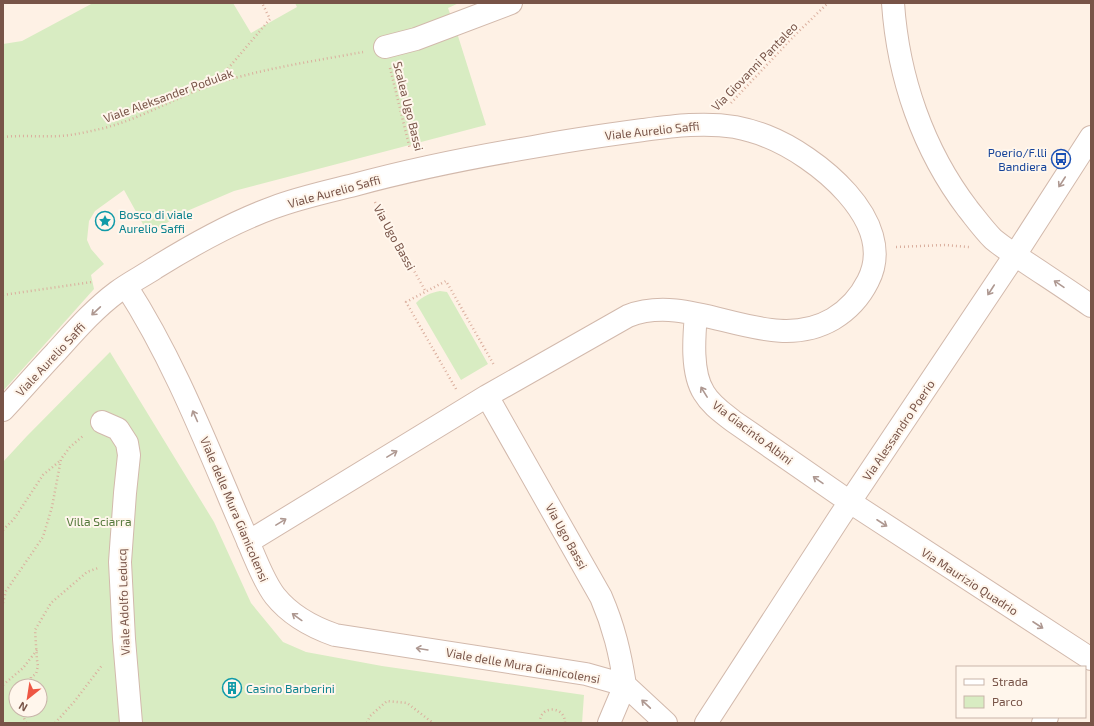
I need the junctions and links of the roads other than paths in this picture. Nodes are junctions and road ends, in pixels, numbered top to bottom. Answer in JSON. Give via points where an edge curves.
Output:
{"nodes":[{"id":1,"x":511,"y":3,"type":"edge"},
{"id":2,"x":893,"y":3,"type":"edge"},
{"id":3,"x":385,"y":47,"type":"road end"},
{"id":4,"x":1091,"y":137,"type":"edge"},
{"id":5,"x":1015,"y":255,"type":"junction"},
{"id":6,"x":126,"y":286,"type":"junction"},
{"id":7,"x":1091,"y":306,"type":"edge"},
{"id":8,"x":696,"y":314,"type":"junction"},
{"id":9,"x":487,"y":396,"type":"junction"},
{"id":10,"x":3,"y":410,"type":"edge"},
{"id":11,"x":102,"y":422,"type":"road end"},
{"id":12,"x":850,"y":502,"type":"junction"},
{"id":13,"x":248,"y":542,"type":"junction"},
{"id":14,"x":1087,"y":658,"type":"edge"},
{"id":15,"x":625,"y":685,"type":"junction"},
{"id":16,"x":131,"y":723,"type":"edge"},
{"id":17,"x":610,"y":723,"type":"edge"},
{"id":18,"x":666,"y":723,"type":"edge"},
{"id":19,"x":706,"y":723,"type":"edge"}],
"edges":[{"from":1,"to":3,"type":"street","via":[[416,39]]},
{"from":2,"to":5,"type":"street","via":[[909,94],[935,157],[955,191],[983,228]]},
{"from":4,"to":5,"type":"street","name":"Via Alessandro Poerio","one_way":true},
{"from":7,"to":5,"type":"street","one_way":true},
{"from":5,"to":12,"type":"street","name":"Via Alessandro Poerio","one_way":true},
{"from":6,"to":8,"type":"street","name":"Viale Aurelio Saffi","via":[[229,226],[302,198],[464,159],[576,139],[688,124],[736,127],[764,135],[794,150],[819,167],[852,200],[864,218],[872,235],[875,256],[871,275],[859,297],[835,318],[814,327],[771,330]]},
{"from":6,"to":10,"type":"street","name":"Viale Aurelio Saffi","one_way":true,"via":[[78,328]]},
{"from":13,"to":6,"type":"street","name":"Viale delle Mura Gianicolensi","one_way":true,"via":[[176,375]]},
{"from":8,"to":9,"type":"street","name":"Viale Aurelio Saffi","via":[[675,310],[648,310],[635,313]]},
{"from":12,"to":8,"type":"street","name":"Via Giacinto Albini","one_way":true,"via":[[733,421],[708,398],[700,387],[695,361]]},
{"from":13,"to":9,"type":"street","name":"Viale Aurelio Saffi","one_way":true},
{"from":9,"to":15,"type":"street","name":"Via Ugo Bassi","via":[[601,597],[617,638]]},
{"from":11,"to":16,"type":"street","name":"Viale Adolfo Leducq","via":[[118,429],[127,443],[129,454],[120,562]]},
{"from":12,"to":14,"type":"street","name":"Via Maurizio Quadrio","one_way":true},
{"from":12,"to":19,"type":"street","name":"Via Alessandro Poerio"},
{"from":15,"to":13,"type":"street","name":"Viale delle Mura Gianicolensi","one_way":true,"via":[[572,671],[325,632],[299,619],[281,603],[267,584]]},
{"from":15,"to":17,"type":"street"},
{"from":18,"to":15,"type":"street","one_way":true}]}
